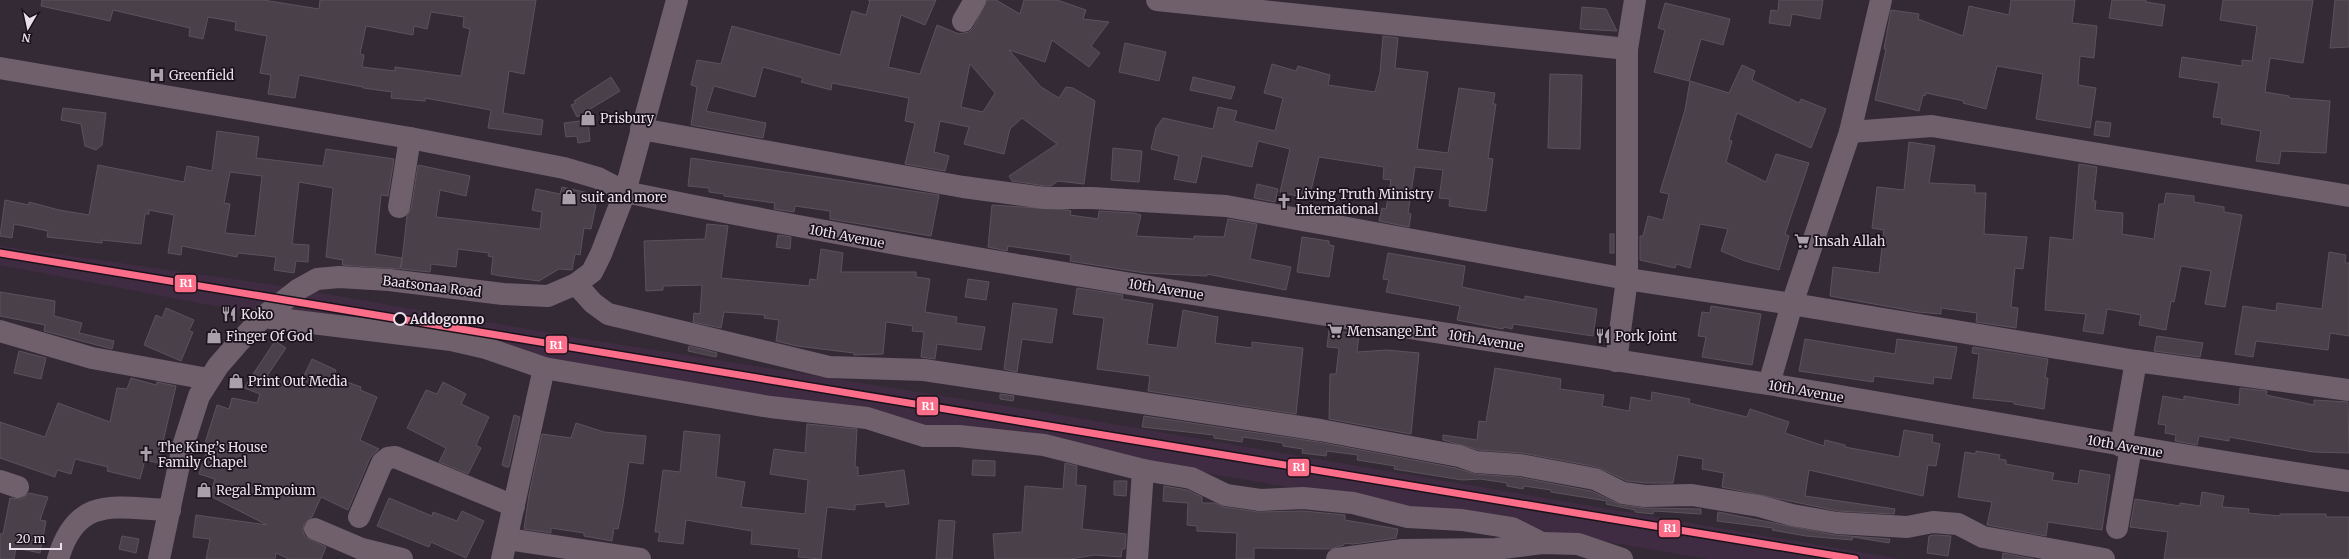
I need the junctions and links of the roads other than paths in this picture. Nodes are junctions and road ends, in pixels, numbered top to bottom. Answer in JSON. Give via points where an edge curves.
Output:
{"nodes":[{"id":1,"x":677,"y":0,"type":"edge"},
{"id":2,"x":974,"y":0,"type":"edge"},
{"id":3,"x":1157,"y":0,"type":"edge"},
{"id":4,"x":1635,"y":0,"type":"edge"},
{"id":5,"x":1881,"y":0,"type":"edge"},
{"id":6,"x":963,"y":21,"type":"dead end"},
{"id":7,"x":1627,"y":49,"type":"junction"},
{"id":8,"x":0,"y":68,"type":"edge"},
{"id":9,"x":641,"y":130,"type":"junction"},
{"id":10,"x":1850,"y":132,"type":"junction"},
{"id":11,"x":410,"y":138,"type":"junction"},
{"id":12,"x":625,"y":192,"type":"junction"},
{"id":13,"x":2349,"y":196,"type":"edge"},
{"id":14,"x":399,"y":207,"type":"dead end"},
{"id":15,"x":1627,"y":279,"type":"junction"},
{"id":16,"x":576,"y":284,"type":"junction"},
{"id":17,"x":1792,"y":304,"type":"junction"},
{"id":18,"x":263,"y":317,"type":"junction"},
{"id":19,"x":0,"y":331,"type":"edge"},
{"id":20,"x":1616,"y":361,"type":"junction"},
{"id":21,"x":2136,"y":361,"type":"junction"},
{"id":22,"x":544,"y":368,"type":"junction"},
{"id":23,"x":208,"y":379,"type":"junction"},
{"id":24,"x":1769,"y":384,"type":"junction"},
{"id":25,"x":2349,"y":390,"type":"edge"},
{"id":26,"x":2126,"y":446,"type":"junction"},
{"id":27,"x":1143,"y":470,"type":"junction"},
{"id":28,"x":2349,"y":481,"type":"edge"},
{"id":29,"x":514,"y":506,"type":"junction"},
{"id":30,"x":170,"y":510,"type":"junction"},
{"id":31,"x":359,"y":517,"type":"dead end"},
{"id":32,"x":2117,"y":528,"type":"dead end"},
{"id":33,"x":315,"y":529,"type":"dead end"},
{"id":34,"x":1542,"y":543,"type":"junction"},
{"id":35,"x":505,"y":549,"type":"edge"},
{"id":36,"x":358,"y":554,"type":"edge"},
{"id":37,"x":1401,"y":555,"type":"edge"},
{"id":38,"x":58,"y":559,"type":"edge"},
{"id":39,"x":159,"y":559,"type":"edge"},
{"id":40,"x":402,"y":559,"type":"edge"},
{"id":41,"x":640,"y":559,"type":"edge"},
{"id":42,"x":1137,"y":559,"type":"edge"},
{"id":43,"x":1337,"y":559,"type":"edge"},
{"id":44,"x":1622,"y":559,"type":"edge"},
{"id":45,"x":2104,"y":559,"type":"edge"}],
"edges":[{"from":1,"to":9,"type":"street","name":"Baatsonaa Road"},
{"from":2,"to":6,"type":"street"},
{"from":3,"to":7,"type":"street"},
{"from":4,"to":7,"type":"street"},
{"from":5,"to":10,"type":"street"},
{"from":7,"to":15,"type":"street"},
{"from":8,"to":11,"type":"street","name":"10th Avenue"},
{"from":9,"to":12,"type":"street","name":"Baatsonaa Road"},
{"from":9,"to":15,"type":"street","via":[[963,187],[1045,198],[1092,198],[1226,206]]},
{"from":10,"to":13,"type":"street","via":[[1932,126]]},
{"from":10,"to":17,"type":"street"},
{"from":11,"to":12,"type":"street","name":"10th Avenue","via":[[564,168],[598,178]]},
{"from":11,"to":14,"type":"street"},
{"from":12,"to":16,"type":"street","name":"Baatsonaa Road","via":[[592,272]]},
{"from":12,"to":20,"type":"street","name":"10th Avenue","via":[[910,248]]},
{"from":15,"to":17,"type":"street"},
{"from":15,"to":20,"type":"street"},
{"from":16,"to":18,"type":"street","name":"Baatsonaa Road","via":[[548,296],[503,294],[389,280],[317,279],[299,289]]},
{"from":16,"to":45,"type":"street","via":[[593,303],[608,314],[829,367],[924,370],[1320,430],[1459,456],[1476,462],[1520,464],[1595,479],[1623,493],[1692,495],[1836,523],[1907,527],[1933,522],[1958,524],[1984,537]]},
{"from":17,"to":21,"type":"street"},
{"from":17,"to":24,"type":"street"},
{"from":18,"to":22,"type":"street","via":[[451,340],[486,348]]},
{"from":18,"to":23,"type":"street","name":"Baatsonaa Road"},
{"from":19,"to":23,"type":"street","via":[[92,358]]},
{"from":20,"to":24,"type":"street","name":"10th Avenue"},
{"from":21,"to":25,"type":"street"},
{"from":21,"to":26,"type":"street"},
{"from":22,"to":27,"type":"street","via":[[770,407],[867,418],[924,436],[959,436],[1044,445]]},
{"from":22,"to":29,"type":"street"},
{"from":23,"to":30,"type":"street","name":"Baatsonaa Road","via":[[199,396],[183,446]]},
{"from":24,"to":26,"type":"street","name":"10th Avenue"},
{"from":26,"to":28,"type":"street","name":"10th Avenue"},
{"from":26,"to":32,"type":"street"},
{"from":27,"to":34,"type":"street","via":[[1191,478],[1226,495],[1260,500],[1303,498],[1353,503],[1408,516],[1462,520],[1512,528]]},
{"from":27,"to":42,"type":"street"},
{"from":29,"to":31,"type":"street","via":[[395,457],[388,458],[382,463]]},
{"from":29,"to":35,"type":"street"},
{"from":30,"to":38,"type":"street","via":[[104,507],[91,511],[82,516],[68,534]]},
{"from":30,"to":39,"type":"street","name":"Baatsonaa Road"},
{"from":33,"to":36,"type":"street"},
{"from":34,"to":37,"type":"street","via":[[1496,549]]},
{"from":34,"to":44,"type":"street","via":[[1578,544]]},
{"from":35,"to":41,"type":"street"},
{"from":36,"to":40,"type":"street"},
{"from":37,"to":43,"type":"street"}]}
